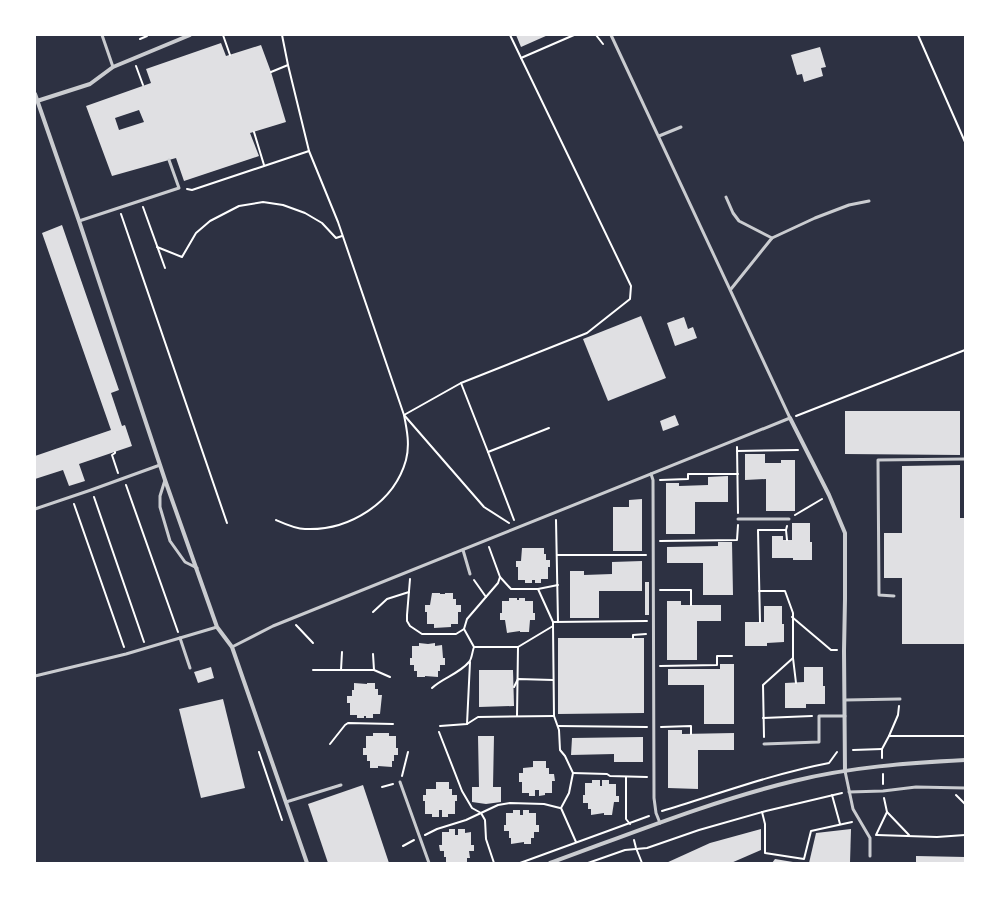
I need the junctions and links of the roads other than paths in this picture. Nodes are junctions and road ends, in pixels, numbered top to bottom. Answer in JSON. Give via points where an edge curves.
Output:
{"nodes":[{"id":1,"x":102,"y":35,"type":"edge"},
{"id":2,"x":190,"y":35,"type":"edge"},
{"id":3,"x":611,"y":35,"type":"edge"},
{"id":4,"x":113,"y":67,"type":"junction"},
{"id":5,"x":35,"y":94,"type":"edge"},
{"id":6,"x":37,"y":101,"type":"junction"},
{"id":7,"x":681,"y":127,"type":"dead end"},
{"id":8,"x":659,"y":136,"type":"junction"},
{"id":9,"x":169,"y":160,"type":"dead end"},
{"id":10,"x":726,"y":196,"type":"dead end"},
{"id":11,"x":869,"y":201,"type":"dead end"},
{"id":12,"x":79,"y":221,"type":"junction"},
{"id":13,"x":772,"y":238,"type":"junction"},
{"id":14,"x":731,"y":289,"type":"junction"},
{"id":15,"x":790,"y":418,"type":"junction"},
{"id":16,"x":965,"y":459,"type":"edge"},
{"id":17,"x":160,"y":465,"type":"junction"},
{"id":18,"x":650,"y":474,"type":"junction"},
{"id":19,"x":165,"y":480,"type":"junction"},
{"id":20,"x":35,"y":509,"type":"edge"},
{"id":21,"x":738,"y":519,"type":"road end"},
{"id":22,"x":789,"y":519,"type":"dead end"},
{"id":23,"x":464,"y":550,"type":"junction"},
{"id":24,"x":197,"y":568,"type":"junction"},
{"id":25,"x":470,"y":574,"type":"road end"},
{"id":26,"x":894,"y":596,"type":"dead end"},
{"id":27,"x":217,"y":627,"type":"junction"},
{"id":28,"x":180,"y":638,"type":"junction"},
{"id":29,"x":232,"y":647,"type":"junction"},
{"id":30,"x":190,"y":668,"type":"dead end"},
{"id":31,"x":35,"y":676,"type":"edge"},
{"id":32,"x":900,"y":699,"type":"road end"},
{"id":33,"x":845,"y":700,"type":"junction"},
{"id":34,"x":845,"y":716,"type":"junction"},
{"id":35,"x":764,"y":744,"type":"road end"},
{"id":36,"x":965,"y":760,"type":"edge"},
{"id":37,"x":845,"y":771,"type":"junction"},
{"id":38,"x":400,"y":782,"type":"road end"},
{"id":39,"x":341,"y":785,"type":"dead end"},
{"id":40,"x":965,"y":788,"type":"edge"},
{"id":41,"x":849,"y":792,"type":"junction"},
{"id":42,"x":286,"y":802,"type":"junction"},
{"id":43,"x":660,"y":823,"type":"junction"},
{"id":44,"x":870,"y":856,"type":"dead end"},
{"id":45,"x":307,"y":863,"type":"edge"},
{"id":46,"x":429,"y":863,"type":"edge"},
{"id":47,"x":550,"y":863,"type":"edge"}],
"edges":[{"from":1,"to":4,"type":"lane"},
{"from":2,"to":4,"type":"street"},
{"from":3,"to":8,"type":"lane"},
{"from":4,"to":6,"type":"street","via":[[90,84]]},
{"from":5,"to":6,"type":"street"},
{"from":6,"to":12,"type":"street"},
{"from":7,"to":8,"type":"lane"},
{"from":8,"to":14,"type":"lane"},
{"from":9,"to":12,"type":"lane","via":[[180,188]]},
{"from":10,"to":13,"type":"lane","via":[[739,221]]},
{"from":11,"to":13,"type":"lane","via":[[815,218]]},
{"from":12,"to":17,"type":"street"},
{"from":13,"to":14,"type":"lane"},
{"from":14,"to":15,"type":"lane"},
{"from":15,"to":18,"type":"lane"},
{"from":15,"to":33,"type":"street","via":[[845,533]]},
{"from":16,"to":26,"type":"lane","via":[[878,460],[879,595]]},
{"from":17,"to":19,"type":"street"},
{"from":17,"to":20,"type":"lane"},
{"from":18,"to":23,"type":"lane"},
{"from":18,"to":43,"type":"lane","via":[[653,480],[654,777],[656,813]]},
{"from":19,"to":24,"type":"street"},
{"from":19,"to":24,"type":"lane","via":[[160,496],[160,507],[170,541],[185,562]]},
{"from":21,"to":22,"type":"lane"},
{"from":23,"to":25,"type":"lane"},
{"from":23,"to":29,"type":"lane","via":[[273,626]]},
{"from":24,"to":27,"type":"street"},
{"from":27,"to":28,"type":"lane"},
{"from":27,"to":29,"type":"street"},
{"from":28,"to":30,"type":"lane"},
{"from":28,"to":31,"type":"lane"},
{"from":29,"to":42,"type":"street"},
{"from":32,"to":33,"type":"lane"},
{"from":33,"to":34,"type":"street"},
{"from":34,"to":35,"type":"lane","via":[[819,716],[819,742]]},
{"from":34,"to":37,"type":"street"},
{"from":36,"to":37,"type":"street"},
{"from":37,"to":41,"type":"lane"},
{"from":37,"to":43,"type":"street","via":[[794,781]]},
{"from":38,"to":46,"type":"lane"},
{"from":39,"to":42,"type":"lane"},
{"from":40,"to":41,"type":"lane","via":[[916,787]]},
{"from":41,"to":44,"type":"lane","via":[[853,810],[870,838]]},
{"from":42,"to":45,"type":"street"},
{"from":43,"to":47,"type":"street"}]}
